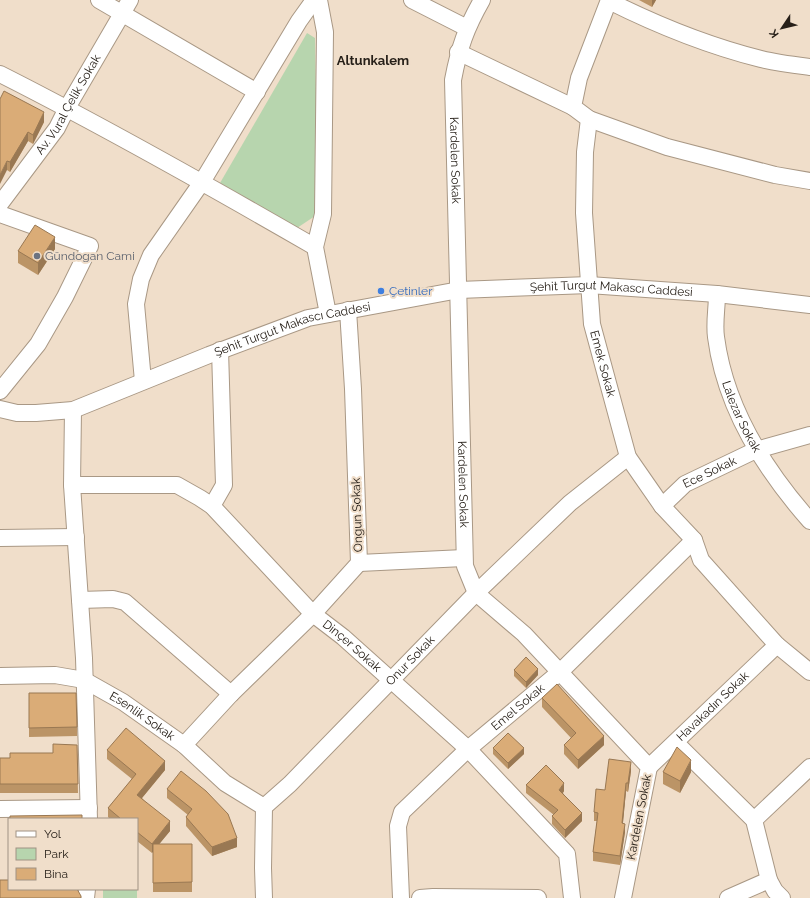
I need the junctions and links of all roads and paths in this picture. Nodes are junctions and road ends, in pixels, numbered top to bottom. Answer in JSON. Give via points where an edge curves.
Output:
{"nodes":[{"id":1,"x":99,"y":0,"type":"edge"},
{"id":2,"x":130,"y":0,"type":"edge"},
{"id":3,"x":314,"y":0,"type":"edge"},
{"id":4,"x":320,"y":0,"type":"edge"},
{"id":5,"x":412,"y":0,"type":"edge"},
{"id":6,"x":482,"y":0,"type":"edge"},
{"id":7,"x":609,"y":1,"type":"edge"},
{"id":8,"x":122,"y":14,"type":"junction"},
{"id":9,"x":467,"y":28,"type":"junction"},
{"id":10,"x":458,"y":52,"type":"junction"},
{"id":11,"x":810,"y":67,"type":"edge"},
{"id":12,"x":0,"y":74,"type":"edge"},
{"id":13,"x":257,"y":92,"type":"junction"},
{"id":14,"x":573,"y":107,"type":"junction"},
{"id":15,"x":67,"y":108,"type":"junction"},
{"id":16,"x":589,"y":119,"type":"junction"},
{"id":17,"x":810,"y":181,"type":"edge"},
{"id":18,"x":202,"y":182,"type":"junction"},
{"id":19,"x":0,"y":204,"type":"edge"},
{"id":20,"x":0,"y":214,"type":"edge"},
{"id":21,"x":314,"y":247,"type":"junction"},
{"id":22,"x":589,"y":284,"type":"junction"},
{"id":23,"x":459,"y":290,"type":"junction"},
{"id":24,"x":717,"y":294,"type":"junction"},
{"id":25,"x":810,"y":305,"type":"edge"},
{"id":26,"x":348,"y":310,"type":"junction"},
{"id":27,"x":328,"y":314,"type":"junction"},
{"id":28,"x":220,"y":350,"type":"junction"},
{"id":29,"x":143,"y":382,"type":"junction"},
{"id":30,"x":0,"y":391,"type":"edge"},
{"id":31,"x":0,"y":409,"type":"edge"},
{"id":32,"x":73,"y":410,"type":"junction"},
{"id":33,"x":810,"y":435,"type":"edge"},
{"id":34,"x":756,"y":450,"type":"junction"},
{"id":35,"x":628,"y":457,"type":"junction"},
{"id":36,"x":72,"y":485,"type":"junction"},
{"id":37,"x":212,"y":506,"type":"junction"},
{"id":38,"x":662,"y":506,"type":"junction"},
{"id":39,"x":810,"y":521,"type":"edge"},
{"id":40,"x":76,"y":537,"type":"junction"},
{"id":41,"x":0,"y":538,"type":"edge"},
{"id":42,"x":694,"y":540,"type":"junction"},
{"id":43,"x":464,"y":558,"type":"junction"},
{"id":44,"x":359,"y":563,"type":"junction"},
{"id":45,"x":476,"y":593,"type":"junction"},
{"id":46,"x":80,"y":600,"type":"junction"},
{"id":47,"x":314,"y":614,"type":"junction"},
{"id":48,"x":777,"y":645,"type":"junction"},
{"id":49,"x":560,"y":672,"type":"junction"},
{"id":50,"x":810,"y":672,"type":"edge"},
{"id":51,"x":0,"y":676,"type":"edge"},
{"id":52,"x":84,"y":680,"type":"junction"},
{"id":53,"x":390,"y":680,"type":"junction"},
{"id":54,"x":231,"y":694,"type":"junction"},
{"id":55,"x":676,"y":743,"type":"junction"},
{"id":56,"x":184,"y":745,"type":"junction"},
{"id":57,"x":468,"y":749,"type":"junction"},
{"id":58,"x":649,"y":767,"type":"junction"},
{"id":59,"x":810,"y":768,"type":"edge"},
{"id":60,"x":264,"y":807,"type":"junction"},
{"id":61,"x":0,"y":809,"type":"edge"},
{"id":62,"x":89,"y":813,"type":"edge"},
{"id":63,"x":754,"y":820,"type":"junction"},
{"id":64,"x":769,"y":880,"type":"junction"},
{"id":65,"x":259,"y":898,"type":"edge"},
{"id":66,"x":265,"y":898,"type":"edge"},
{"id":67,"x":401,"y":898,"type":"edge"},
{"id":68,"x":420,"y":898,"type":"edge"},
{"id":69,"x":538,"y":898,"type":"edge"},
{"id":70,"x":572,"y":898,"type":"edge"},
{"id":71,"x":623,"y":898,"type":"edge"},
{"id":72,"x":728,"y":898,"type":"edge"},
{"id":73,"x":782,"y":898,"type":"edge"}],
"edges":[{"from":1,"to":8,"type":"street"},
{"from":2,"to":8,"type":"street","name":"Av. Vural Çelik Sokak"},
{"from":3,"to":13,"type":"street","via":[[298,21]]},
{"from":4,"to":21,"type":"street","via":[[325,32],[323,214]]},
{"from":5,"to":9,"type":"street"},
{"from":6,"to":9,"type":"street","name":"Kardelen Sokak"},
{"from":7,"to":11,"type":"street","via":[[642,18],[706,42],[762,60]]},
{"from":7,"to":14,"type":"street","via":[[579,78]]},
{"from":8,"to":13,"type":"street"},
{"from":8,"to":15,"type":"street","name":"Av. Vural Çelik Sokak"},
{"from":9,"to":10,"type":"street","name":"Kardelen Sokak"},
{"from":10,"to":14,"type":"street"},
{"from":10,"to":23,"type":"street","name":"Kardelen Sokak","via":[[452,80]]},
{"from":12,"to":15,"type":"street"},
{"from":13,"to":18,"type":"street"},
{"from":14,"to":16,"type":"street"},
{"from":15,"to":18,"type":"street"},
{"from":15,"to":19,"type":"street","name":"Av. Vural Çelik Sokak","via":[[58,128]]},
{"from":16,"to":17,"type":"street","via":[[667,147]]},
{"from":16,"to":22,"type":"street","name":"Emek Sokak","via":[[585,152],[584,213]]},
{"from":18,"to":21,"type":"street"},
{"from":18,"to":29,"type":"street","via":[[151,255],[140,279],[136,304]]},
{"from":20,"to":30,"type":"street","via":[[90,246],[38,344]]},
{"from":21,"to":27,"type":"street"},
{"from":22,"to":23,"type":"street","name":"Şehit Turgut Makascı Caddesi"},
{"from":22,"to":24,"type":"street","name":"Şehit Turgut Makascı Caddesi"},
{"from":22,"to":35,"type":"street","name":"Emek Sokak","via":[[592,324]]},
{"from":23,"to":26,"type":"street","name":"Şehit Turgut Makascı Caddesi"},
{"from":23,"to":43,"type":"street","name":"Kardelen Sokak"},
{"from":24,"to":25,"type":"street","name":"Şehit Turgut Makascı Caddesi"},
{"from":24,"to":34,"type":"street","name":"Lalezar Sokak","via":[[716,336],[724,374],[738,413]]},
{"from":26,"to":27,"type":"street","name":"Şehit Turgut Makascı Caddesi"},
{"from":26,"to":44,"type":"street","name":"Ongun Sokak"},
{"from":27,"to":28,"type":"street","name":"Şehit Turgut Makascı Caddesi","via":[[283,326]]},
{"from":28,"to":29,"type":"street","name":"Şehit Turgut Makascı Caddesi"},
{"from":28,"to":37,"type":"street","via":[[224,485]]},
{"from":29,"to":32,"type":"street","name":"Şehit Turgut Makascı Caddesi"},
{"from":31,"to":32,"type":"street","name":"Şehit Turgut Makascı Caddesi","via":[[36,413]]},
{"from":32,"to":36,"type":"street"},
{"from":33,"to":34,"type":"street","name":"Ece Sokak"},
{"from":34,"to":38,"type":"street","name":"Ece Sokak","via":[[685,484]]},
{"from":34,"to":39,"type":"street","name":"Lalezar Sokak","via":[[792,501]]},
{"from":35,"to":38,"type":"street","name":"Emek Sokak"},
{"from":35,"to":45,"type":"street","name":"Onur Sokak","via":[[570,503]]},
{"from":36,"to":37,"type":"street","name":"Dinçer Sokak","via":[[177,485]]},
{"from":36,"to":40,"type":"street"},
{"from":37,"to":47,"type":"street","name":"Dinçer Sokak"},
{"from":38,"to":42,"type":"street","name":"Emek Sokak"},
{"from":40,"to":41,"type":"street"},
{"from":40,"to":46,"type":"street"},
{"from":42,"to":48,"type":"street","name":"Emek Sokak","via":[[701,560]]},
{"from":42,"to":49,"type":"street","name":"Emel Sokak"},
{"from":43,"to":44,"type":"street"},
{"from":43,"to":45,"type":"street","name":"Kardelen Sokak"},
{"from":44,"to":47,"type":"street","name":"Ongun Sokak"},
{"from":45,"to":49,"type":"street","name":"Kardelen Sokak","via":[[524,634]]},
{"from":45,"to":53,"type":"street","name":"Onur Sokak"},
{"from":46,"to":52,"type":"street"},
{"from":46,"to":54,"type":"street","via":[[125,602]]},
{"from":47,"to":53,"type":"street","name":"Dinçer Sokak"},
{"from":47,"to":54,"type":"street","name":"Ongun Sokak"},
{"from":48,"to":50,"type":"street","name":"Emek Sokak"},
{"from":48,"to":55,"type":"street","name":"Havakadın Sokak"},
{"from":49,"to":57,"type":"street","name":"Emel Sokak"},
{"from":49,"to":58,"type":"street","name":"Kardelen Sokak"},
{"from":51,"to":52,"type":"street","name":"Esenlik Sokak","via":[[55,675]]},
{"from":52,"to":56,"type":"street","name":"Esenlik Sokak","via":[[123,702]]},
{"from":52,"to":62,"type":"street"},
{"from":53,"to":57,"type":"street","name":"Dinçer Sokak"},
{"from":53,"to":60,"type":"street","name":"Onur Sokak","via":[[290,784]]},
{"from":54,"to":56,"type":"street","name":"Ongun Sokak"},
{"from":55,"to":58,"type":"street","name":"Havakadın Sokak"},
{"from":55,"to":63,"type":"street"},
{"from":56,"to":60,"type":"street","name":"Esenlik Sokak","via":[[225,783]]},
{"from":57,"to":67,"type":"street","name":"Emel Sokak","via":[[402,812],[398,826]]},
{"from":57,"to":70,"type":"street","name":"Dinçer Sokak","via":[[567,854]]},
{"from":58,"to":71,"type":"street","name":"Kardelen Sokak"},
{"from":59,"to":63,"type":"street"},
{"from":60,"to":66,"type":"street"},
{"from":61,"to":62,"type":"street"},
{"from":63,"to":64,"type":"street"},
{"from":64,"to":72,"type":"street"},
{"from":64,"to":73,"type":"street"},
{"from":65,"to":66,"type":"street"},
{"from":68,"to":69,"type":"street"}]}
